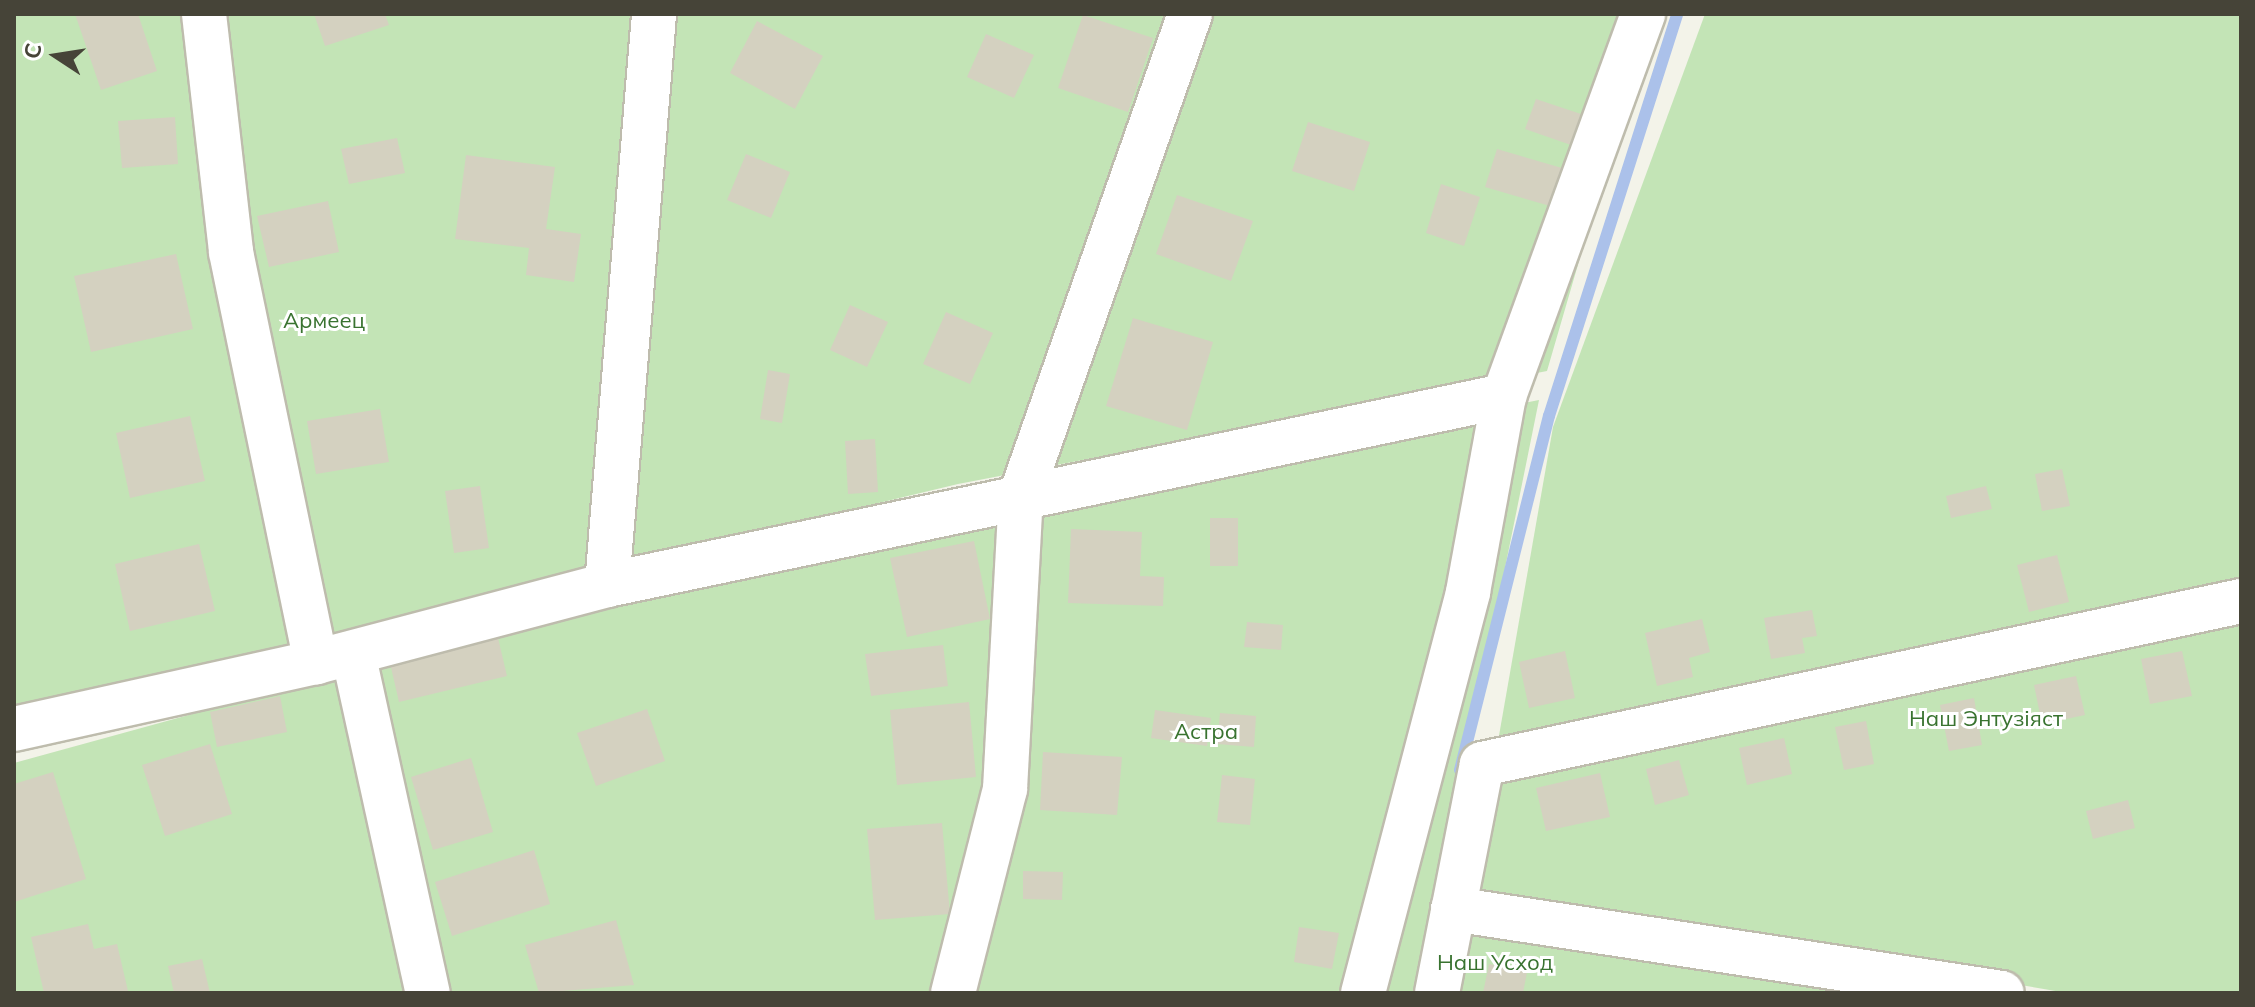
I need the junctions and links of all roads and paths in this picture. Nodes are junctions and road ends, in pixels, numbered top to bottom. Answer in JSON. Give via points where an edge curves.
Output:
{"nodes":[{"id":1,"x":204,"y":14,"type":"edge"},
{"id":2,"x":654,"y":14,"type":"edge"},
{"id":3,"x":1190,"y":14,"type":"edge"},
{"id":4,"x":1643,"y":14,"type":"edge"},
{"id":5,"x":1504,"y":396,"type":"junction"},
{"id":6,"x":1021,"y":495,"type":"junction"},
{"id":7,"x":607,"y":585,"type":"junction"},
{"id":8,"x":2241,"y":601,"type":"edge"},
{"id":9,"x":334,"y":658,"type":"junction"},
{"id":10,"x":14,"y":729,"type":"edge"},
{"id":11,"x":1453,"y":909,"type":"junction"},
{"id":12,"x":1819,"y":980,"type":"edge"},
{"id":13,"x":428,"y":993,"type":"edge"},
{"id":14,"x":953,"y":993,"type":"edge"},
{"id":15,"x":1363,"y":993,"type":"edge"},
{"id":16,"x":1437,"y":993,"type":"edge"},
{"id":17,"x":2002,"y":993,"type":"edge"}],
"edges":[{"from":1,"to":9,"type":"lane","via":[[231,252]]},
{"from":2,"to":7,"type":"lane"},
{"from":3,"to":6,"type":"lane"},
{"from":4,"to":5,"type":"lane"},
{"from":5,"to":6,"type":"lane"},
{"from":5,"to":15,"type":"lane","via":[[1468,592]]},
{"from":6,"to":7,"type":"lane"},
{"from":6,"to":14,"type":"lane","via":[[1005,789]]},
{"from":7,"to":9,"type":"lane"},
{"from":8,"to":11,"type":"lane","via":[[1482,764]]},
{"from":9,"to":10,"type":"lane"},
{"from":9,"to":13,"type":"lane"},
{"from":11,"to":12,"type":"lane"},
{"from":11,"to":16,"type":"lane"},
{"from":12,"to":17,"type":"lane"}]}
